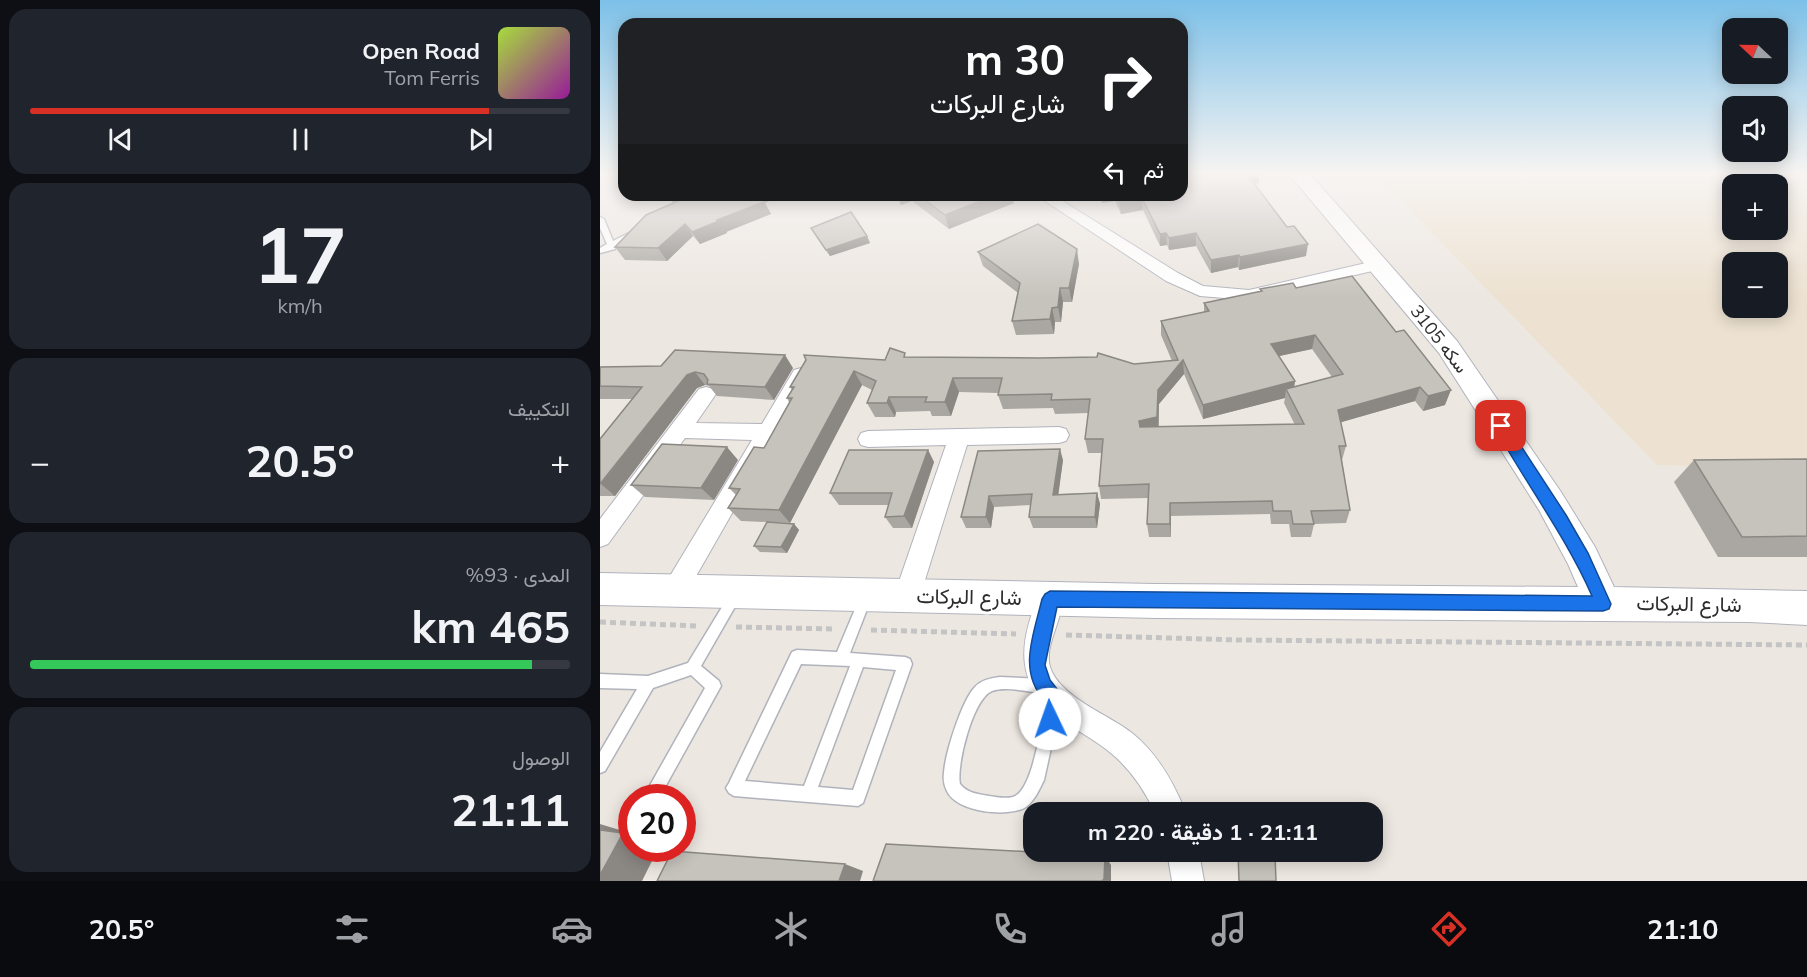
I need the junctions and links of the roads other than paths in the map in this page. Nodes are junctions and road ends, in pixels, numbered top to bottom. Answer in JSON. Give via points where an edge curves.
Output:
{"nodes":[{"id":1,"x":1075,"y":215,"type":"edge"},
{"id":2,"x":1335,"y":215,"type":"edge"},
{"id":3,"x":600,"y":219,"type":"edge"},
{"id":4,"x":642,"y":230,"type":"edge"},
{"id":5,"x":612,"y":247,"type":"junction"},
{"id":6,"x":600,"y":251,"type":"edge"},
{"id":7,"x":1379,"y":265,"type":"junction"},
{"id":8,"x":803,"y":373,"type":"edge"},
{"id":9,"x":706,"y":394,"type":"edge"},
{"id":10,"x":680,"y":429,"type":"junction"},
{"id":11,"x":768,"y":432,"type":"junction"},
{"id":12,"x":1059,"y":435,"type":"dead end"},
{"id":13,"x":959,"y":437,"type":"junction"},
{"id":14,"x":868,"y":439,"type":"dead end"},
{"id":15,"x":600,"y":537,"type":"edge"},
{"id":16,"x":600,"y":589,"type":"edge"},
{"id":17,"x":674,"y":591,"type":"junction"},
{"id":18,"x":737,"y":592,"type":"junction"},
{"id":19,"x":866,"y":595,"type":"junction"},
{"id":20,"x":908,"y":596,"type":"junction"},
{"id":21,"x":1050,"y":599,"type":"junction"},
{"id":22,"x":1603,"y":604,"type":"junction"},
{"id":23,"x":1807,"y":608,"type":"edge"},
{"id":24,"x":842,"y":659,"type":"junction"},
{"id":25,"x":860,"y":661,"type":"junction"},
{"id":26,"x":693,"y":668,"type":"junction"},
{"id":27,"x":600,"y":681,"type":"edge"},
{"id":28,"x":648,"y":683,"type":"junction"},
{"id":29,"x":1049,"y":692,"type":"junction"},
{"id":30,"x":600,"y":766,"type":"edge"},
{"id":31,"x":659,"y":784,"type":"edge"},
{"id":32,"x":808,"y":794,"type":"junction"},
{"id":33,"x":1165,"y":802,"type":"edge"},
{"id":34,"x":1185,"y":862,"type":"edge"},
{"id":35,"x":1188,"y":881,"type":"edge"}],
"edges":[{"from":1,"to":7,"type":"street","via":[[1200,291],[1249,295]]},
{"from":2,"to":7,"type":"street","name":"سكه 3105"},
{"from":3,"to":5,"type":"lane"},
{"from":4,"to":5,"type":"lane"},
{"from":5,"to":6,"type":"lane"},
{"from":7,"to":22,"type":"street","name":"سكه 3105","via":[[1448,347],[1489,407],[1556,510]]},
{"from":8,"to":11,"type":"street"},
{"from":9,"to":10,"type":"street"},
{"from":10,"to":11,"type":"street"},
{"from":10,"to":15,"type":"street"},
{"from":11,"to":17,"type":"street"},
{"from":12,"to":13,"type":"street"},
{"from":13,"to":14,"type":"street"},
{"from":13,"to":20,"type":"street"},
{"from":16,"to":17,"type":"street","name":"شارع البركات"},
{"from":17,"to":18,"type":"street","name":"شارع البركات"},
{"from":18,"to":19,"type":"street","name":"شارع البركات"},
{"from":18,"to":26,"type":"lane"},
{"from":19,"to":20,"type":"street","name":"شارع البركات"},
{"from":19,"to":24,"type":"lane"},
{"from":20,"to":21,"type":"street","name":"شارع البركات"},
{"from":21,"to":22,"type":"street","name":"شارع البركات"},
{"from":21,"to":29,"type":"street","via":[[1036,665]]},
{"from":22,"to":23,"type":"street","name":"شارع البركات"},
{"from":24,"to":25,"type":"lane"},
{"from":24,"to":32,"type":"lane","via":[[797,657],[734,788]]},
{"from":25,"to":32,"type":"lane"},
{"from":25,"to":32,"type":"lane","via":[[905,663],[858,798]]},
{"from":26,"to":28,"type":"lane"},
{"from":26,"to":31,"type":"lane","via":[[714,687]]},
{"from":27,"to":28,"type":"lane"},
{"from":28,"to":30,"type":"lane"},
{"from":29,"to":29,"type":"lane","via":[[996,685],[987,686],[975,696],[951,771],[950,781],[960,796],[1005,806],[1025,799],[1036,780]]},
{"from":29,"to":33,"type":"street","via":[[1125,746],[1151,776]]},
{"from":34,"to":35,"type":"street"}]}
